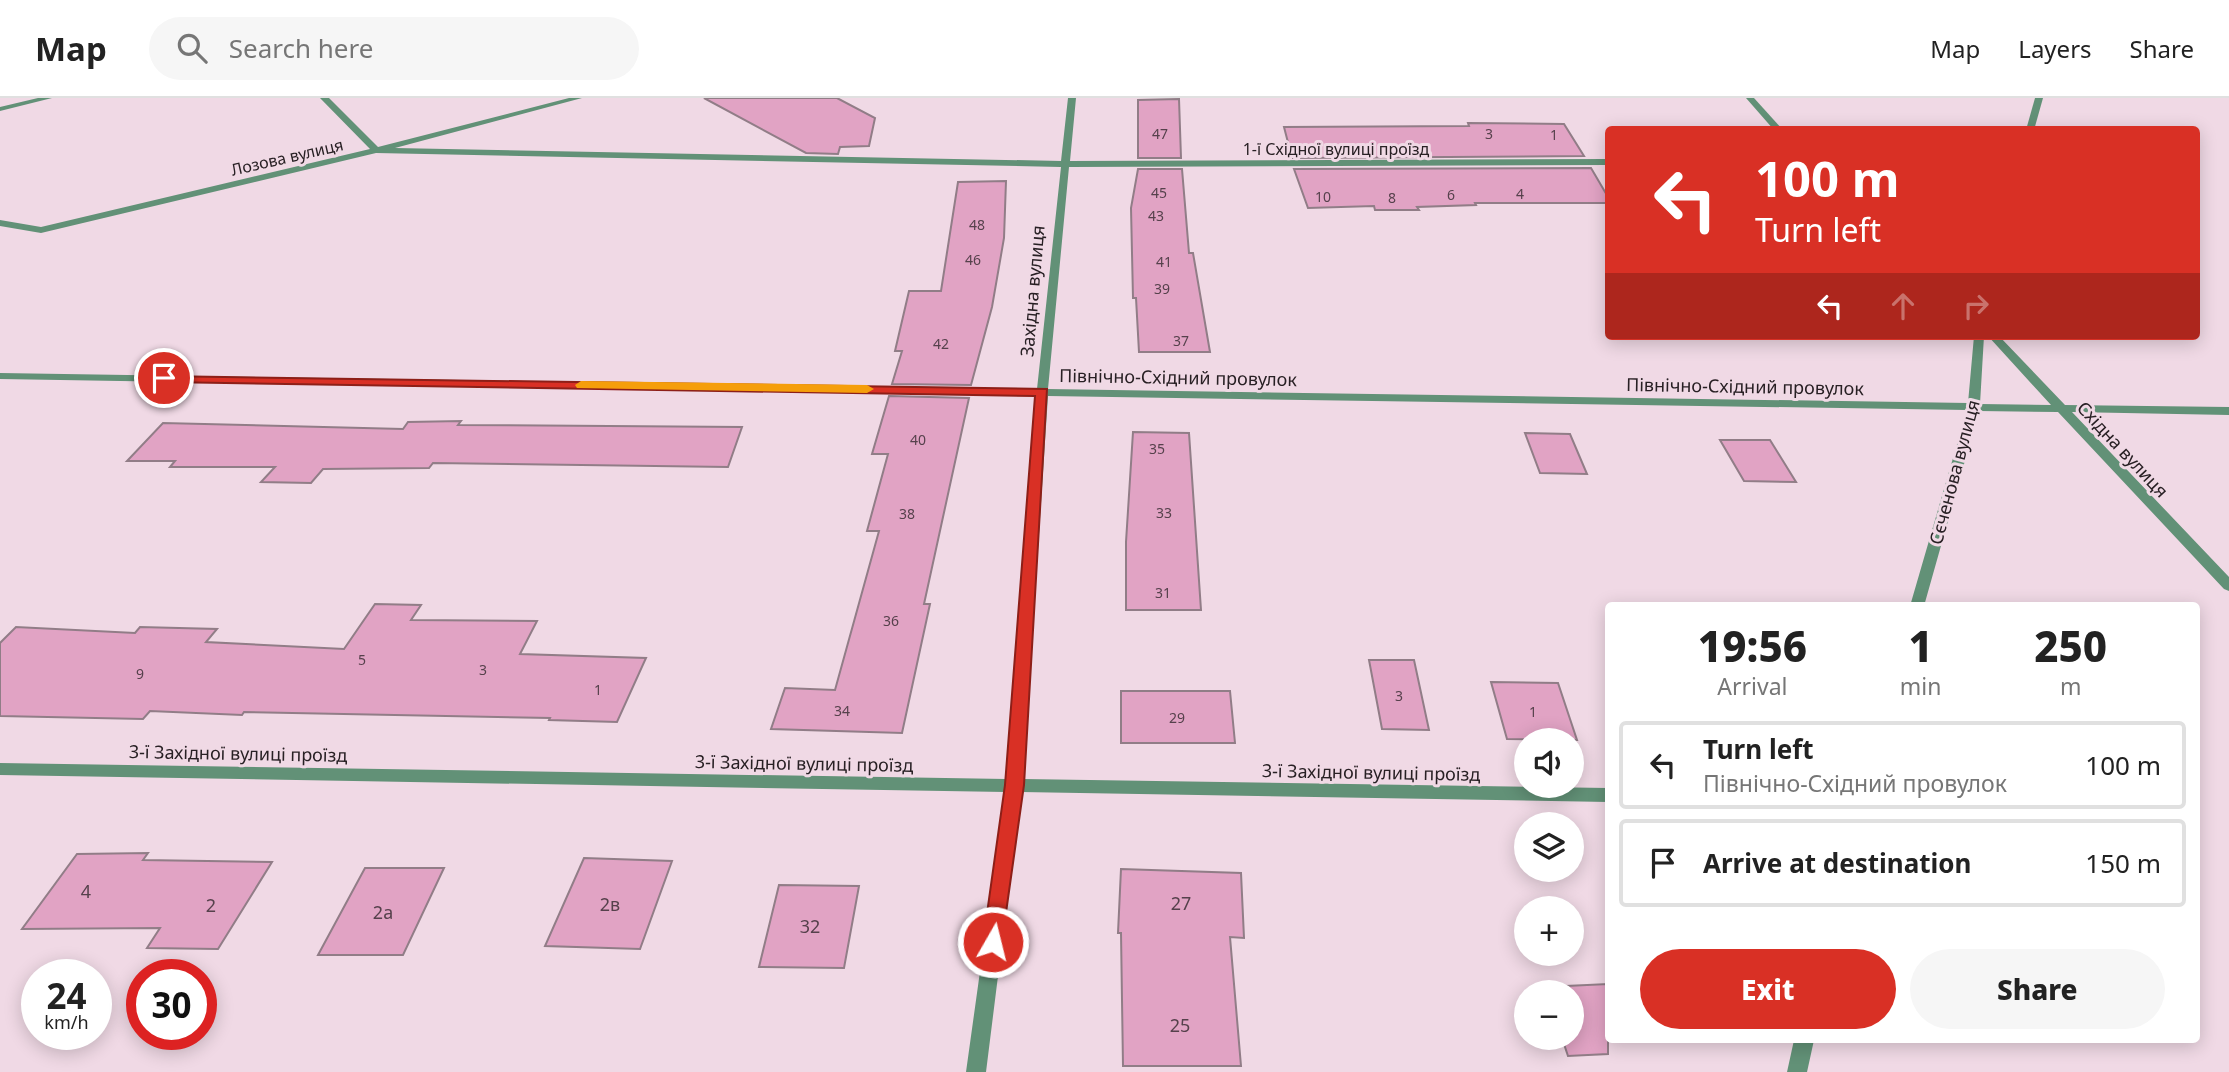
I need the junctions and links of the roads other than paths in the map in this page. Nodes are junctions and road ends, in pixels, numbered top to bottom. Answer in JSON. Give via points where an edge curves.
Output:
{"nodes":[{"id":1,"x":48,"y":98,"type":"edge"},
{"id":2,"x":324,"y":98,"type":"edge"},
{"id":3,"x":578,"y":98,"type":"edge"},
{"id":4,"x":1072,"y":98,"type":"edge"},
{"id":5,"x":1750,"y":98,"type":"edge"},
{"id":6,"x":2039,"y":98,"type":"edge"},
{"id":7,"x":0,"y":109,"type":"edge"},
{"id":8,"x":1775,"y":126,"type":"edge"},
{"id":9,"x":2031,"y":126,"type":"edge"},
{"id":10,"x":376,"y":150,"type":"junction"},
{"id":11,"x":1605,"y":163,"type":"edge"},
{"id":12,"x":1063,"y":164,"type":"junction"},
{"id":13,"x":0,"y":223,"type":"edge"},
{"id":14,"x":1979,"y":340,"type":"edge"},
{"id":15,"x":1997,"y":340,"type":"edge"},
{"id":16,"x":0,"y":376,"type":"edge"},
{"id":17,"x":1042,"y":392,"type":"junction"},
{"id":18,"x":1975,"y":407,"type":"junction"},
{"id":19,"x":2061,"y":408,"type":"junction"},
{"id":20,"x":2229,"y":411,"type":"edge"},
{"id":21,"x":2229,"y":586,"type":"edge"},
{"id":22,"x":1918,"y":602,"type":"edge"},
{"id":23,"x":0,"y":769,"type":"edge"},
{"id":24,"x":1014,"y":785,"type":"junction"},
{"id":25,"x":1605,"y":795,"type":"edge"},
{"id":26,"x":1803,"y":1043,"type":"edge"},
{"id":27,"x":976,"y":1072,"type":"edge"},
{"id":28,"x":1797,"y":1072,"type":"edge"}],
"edges":[{"from":1,"to":7,"type":"street"},
{"from":2,"to":10,"type":"street"},
{"from":3,"to":10,"type":"street","name":"Лозова вулиця"},
{"from":4,"to":12,"type":"street","name":"Західна вулиця"},
{"from":5,"to":8,"type":"street"},
{"from":6,"to":9,"type":"street"},
{"from":10,"to":12,"type":"street","name":"1-ї Східної вулиці проїзд"},
{"from":10,"to":13,"type":"street","name":"Лозова вулиця","via":[[41,230]]},
{"from":11,"to":12,"type":"street","name":"1-ї Східної вулиці проїзд"},
{"from":12,"to":17,"type":"street","name":"Західна вулиця"},
{"from":14,"to":18,"type":"street","name":"Сєченова вулиця"},
{"from":15,"to":19,"type":"street","name":"Східна вулиця"},
{"from":16,"to":17,"type":"street","name":"Північно-Східний провулок"},
{"from":17,"to":18,"type":"street","name":"Північно-Східний провулок"},
{"from":17,"to":24,"type":"street","name":"Західна вулиця"},
{"from":18,"to":19,"type":"street","name":"Північно-Східний провулок"},
{"from":18,"to":22,"type":"street","name":"Сєченова вулиця"},
{"from":19,"to":20,"type":"street","name":"Північно-Східний провулок"},
{"from":19,"to":21,"type":"street","name":"Східна вулиця"},
{"from":23,"to":24,"type":"street","name":"3-ї Західної вулиці проїзд"},
{"from":24,"to":25,"type":"street","name":"3-ї Західної вулиці проїзд"},
{"from":24,"to":27,"type":"street","name":"Західна вулиця"},
{"from":26,"to":28,"type":"street"}]}
